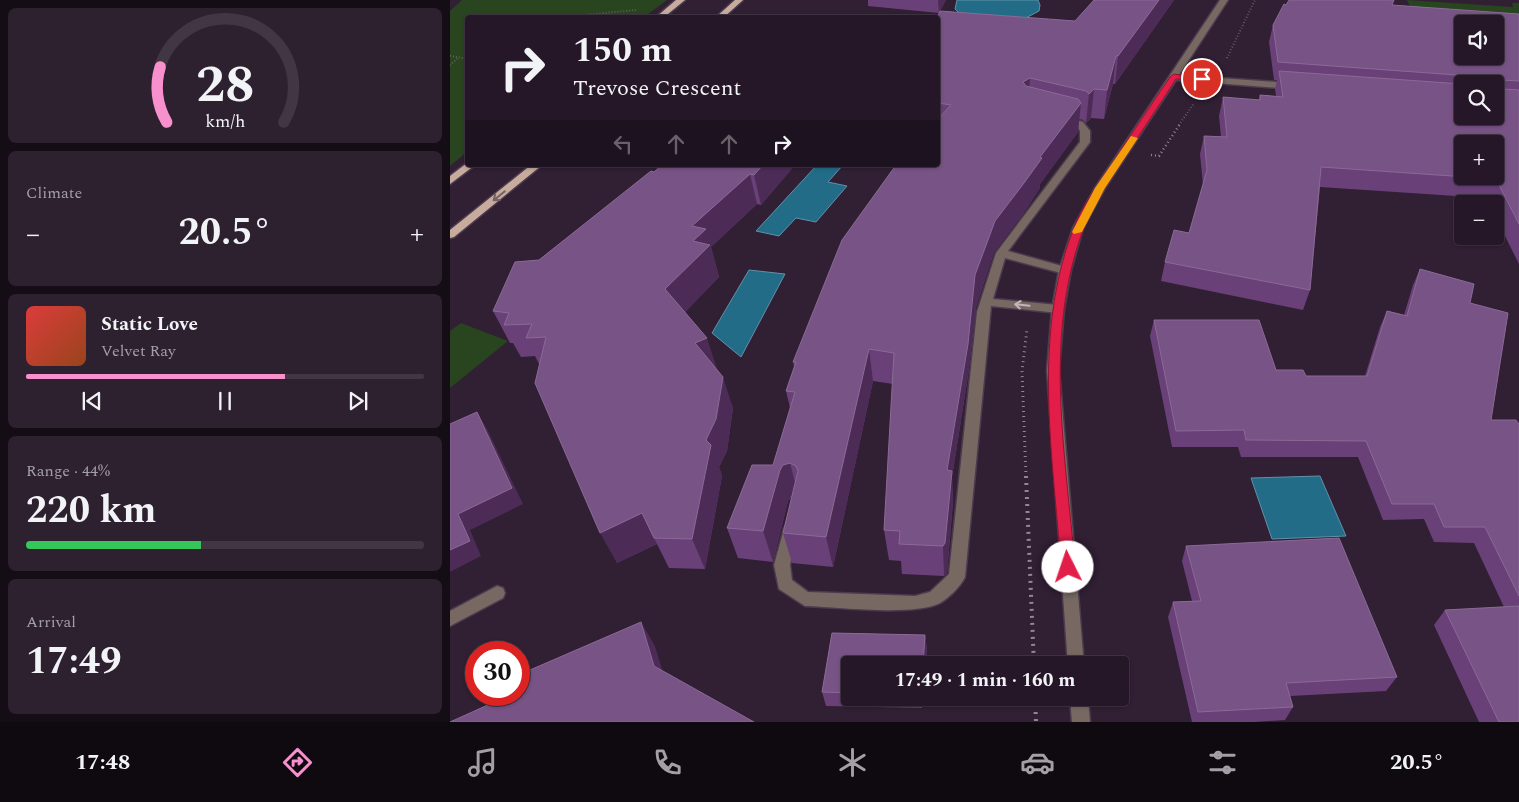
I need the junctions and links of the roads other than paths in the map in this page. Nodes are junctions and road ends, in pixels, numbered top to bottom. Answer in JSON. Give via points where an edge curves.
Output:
{"nodes":[{"id":1,"x":681,"y":0,"type":"edge"},
{"id":2,"x":740,"y":0,"type":"edge"},
{"id":3,"x":1224,"y":0,"type":"edge"},
{"id":4,"x":662,"y":15,"type":"edge"},
{"id":5,"x":722,"y":15,"type":"edge"},
{"id":6,"x":1174,"y":77,"type":"junction"},
{"id":7,"x":1305,"y":87,"type":"edge"},
{"id":8,"x":1054,"y":117,"type":"edge"},
{"id":9,"x":467,"y":167,"type":"edge"},
{"id":10,"x":534,"y":167,"type":"edge"},
{"id":11,"x":450,"y":180,"type":"edge"},
{"id":12,"x":450,"y":234,"type":"edge"},
{"id":13,"x":1001,"y":253,"type":"junction"},
{"id":14,"x":1065,"y":270,"type":"junction"},
{"id":15,"x":986,"y":302,"type":"junction"},
{"id":16,"x":1058,"y":309,"type":"junction"},
{"id":17,"x":795,"y":511,"type":"edge"},
{"id":18,"x":496,"y":593,"type":"dead end"},
{"id":19,"x":450,"y":619,"type":"edge"},
{"id":20,"x":1075,"y":656,"type":"edge"},
{"id":21,"x":1080,"y":706,"type":"edge"},
{"id":22,"x":1081,"y":722,"type":"edge"}],
"edges":[{"from":1,"to":4,"type":"main road"},
{"from":2,"to":5,"type":"main road"},
{"from":3,"to":6,"type":"street"},
{"from":6,"to":7,"type":"street"},
{"from":6,"to":14,"type":"street","via":[[1100,188],[1078,228]]},
{"from":8,"to":13,"type":"street","via":[[1080,124],[1085,131],[1085,142]]},
{"from":9,"to":11,"type":"main road"},
{"from":10,"to":12,"type":"main road","one_way":true},
{"from":13,"to":14,"type":"street"},
{"from":13,"to":15,"type":"street"},
{"from":14,"to":16,"type":"street"},
{"from":16,"to":15,"type":"street","one_way":true},
{"from":15,"to":17,"type":"street","via":[[958,576],[935,598],[915,603],[805,599],[785,584],[782,565]]},
{"from":16,"to":20,"type":"street","via":[[1053,370]]},
{"from":18,"to":19,"type":"street"},
{"from":21,"to":22,"type":"street"}]}
